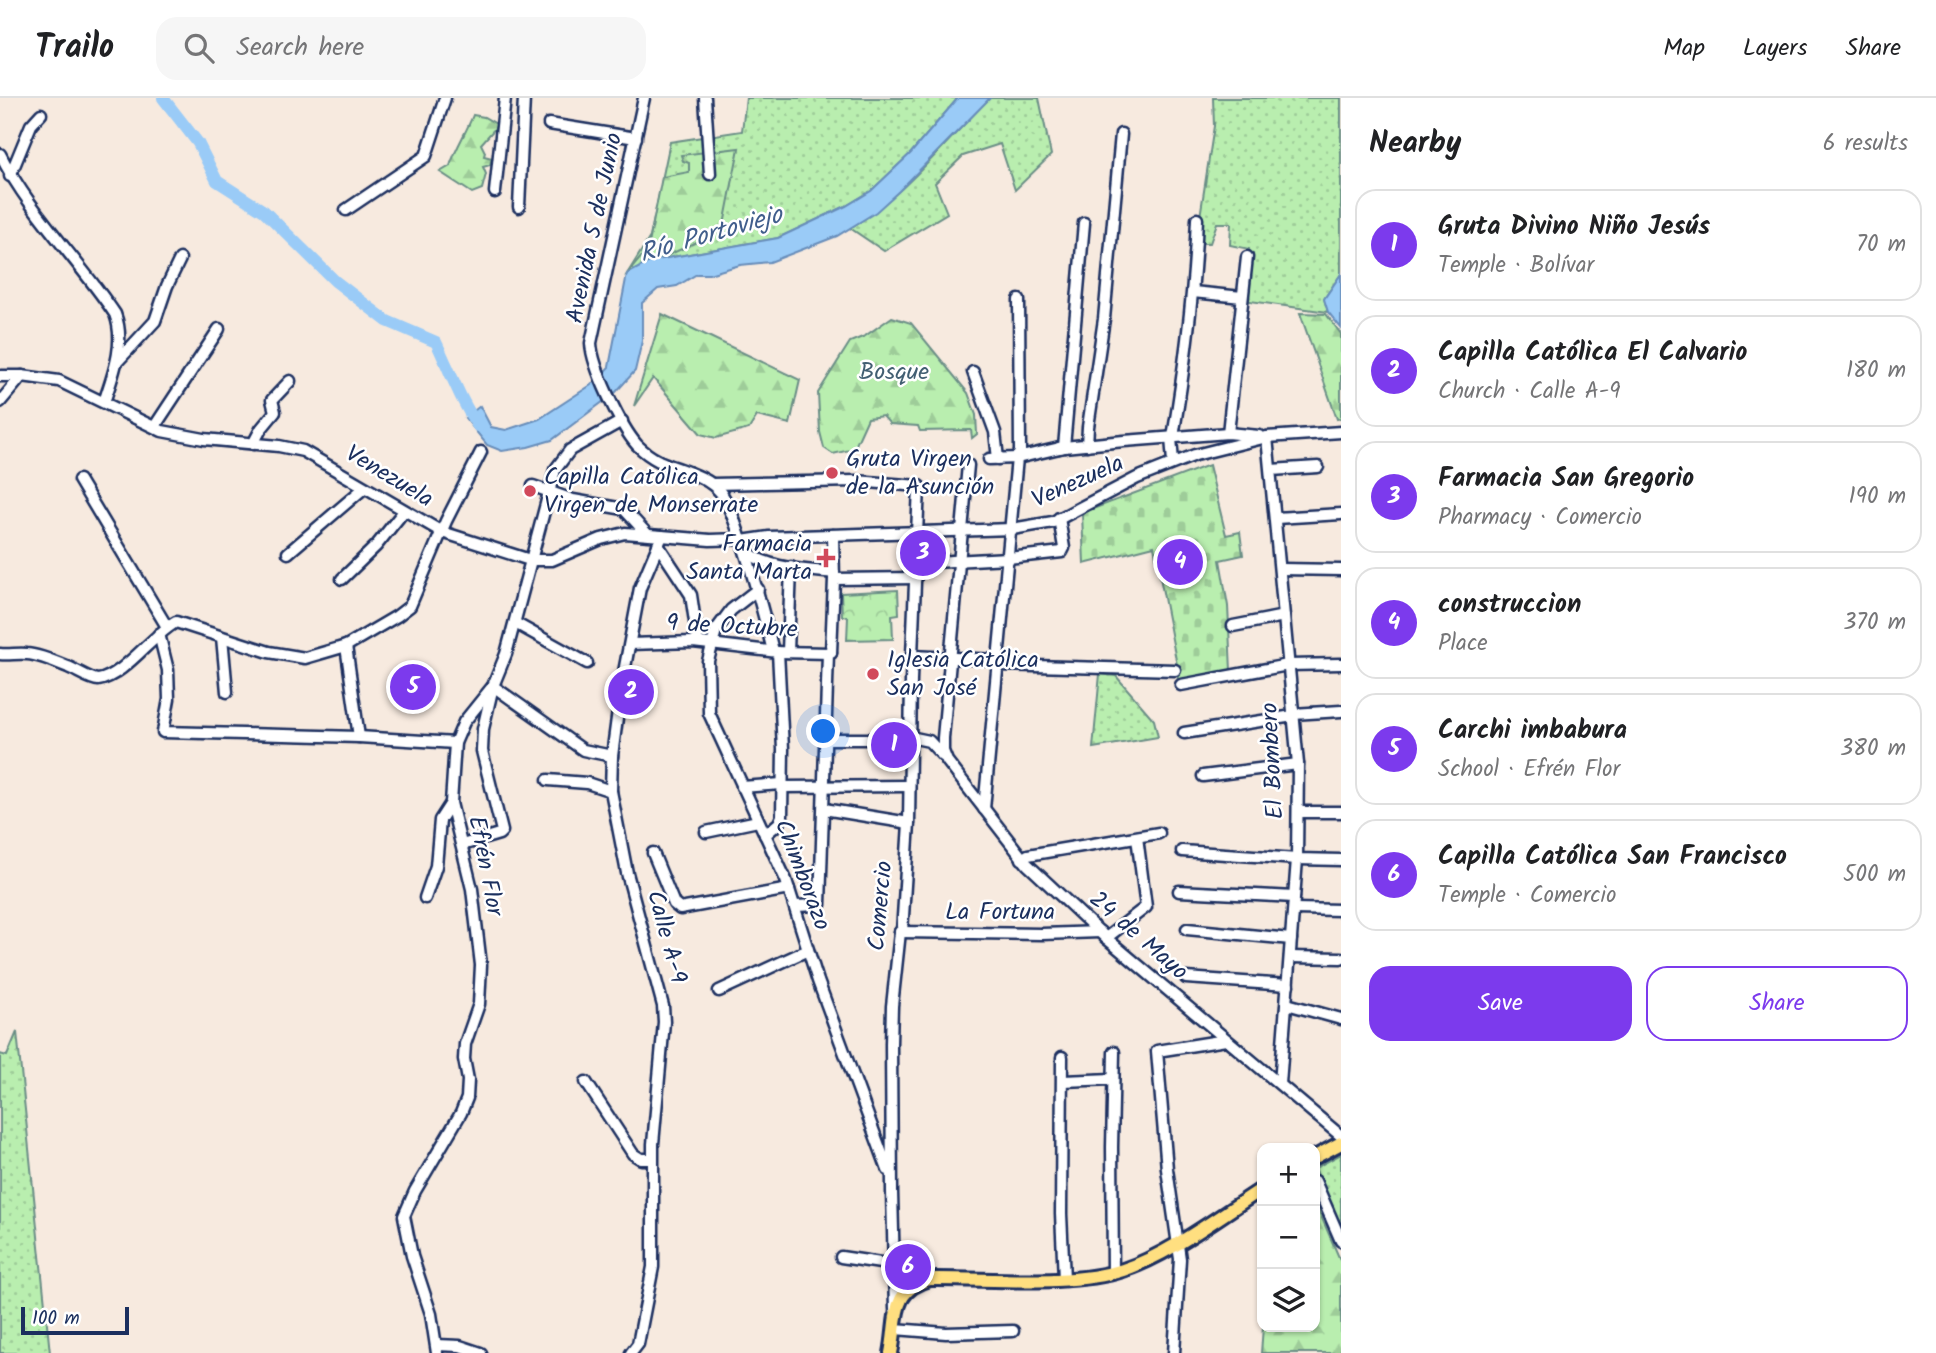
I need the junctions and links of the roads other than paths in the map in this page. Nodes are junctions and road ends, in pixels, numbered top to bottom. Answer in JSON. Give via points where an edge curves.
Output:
{"nodes":[{"id":1,"x":445,"y":98,"type":"edge"},
{"id":2,"x":505,"y":98,"type":"edge"},
{"id":3,"x":524,"y":98,"type":"edge"},
{"id":4,"x":638,"y":98,"type":"edge"},
{"id":5,"x":644,"y":98,"type":"edge"},
{"id":6,"x":705,"y":98,"type":"edge"},
{"id":7,"x":642,"y":109,"type":"junction"},
{"id":8,"x":41,"y":114,"type":"dead end"},
{"id":9,"x":549,"y":124,"type":"dead end"},
{"id":10,"x":1122,"y":134,"type":"dead end"},
{"id":11,"x":636,"y":138,"type":"junction"},
{"id":12,"x":0,"y":154,"type":"edge"},
{"id":13,"x":710,"y":174,"type":"dead end"},
{"id":14,"x":10,"y":176,"type":"junction"},
{"id":15,"x":495,"y":192,"type":"dead end"},
{"id":16,"x":519,"y":207,"type":"dead end"},
{"id":17,"x":346,"y":210,"type":"dead end"},
{"id":18,"x":1197,"y":219,"type":"dead end"},
{"id":19,"x":1084,"y":223,"type":"dead end"},
{"id":20,"x":1247,"y":257,"type":"dead end"},
{"id":21,"x":180,"y":258,"type":"dead end"},
{"id":22,"x":1193,"y":292,"type":"junction"},
{"id":23,"x":1242,"y":297,"type":"junction"},
{"id":24,"x":1019,"y":300,"type":"dead end"},
{"id":25,"x":219,"y":329,"type":"dead end"},
{"id":26,"x":117,"y":362,"type":"junction"},
{"id":27,"x":974,"y":372,"type":"dead end"},
{"id":28,"x":0,"y":376,"type":"edge"},
{"id":29,"x":22,"y":376,"type":"junction"},
{"id":30,"x":290,"y":381,"type":"dead end"},
{"id":31,"x":0,"y":402,"type":"edge"},
{"id":32,"x":103,"y":402,"type":"junction"},
{"id":33,"x":620,"y":418,"type":"junction"},
{"id":34,"x":155,"y":426,"type":"junction"},
{"id":35,"x":1341,"y":432,"type":"edge"},
{"id":36,"x":1228,"y":433,"type":"junction"},
{"id":37,"x":1172,"y":437,"type":"junction"},
{"id":38,"x":1267,"y":437,"type":"junction"},
{"id":39,"x":253,"y":444,"type":"junction"},
{"id":40,"x":1087,"y":445,"type":"junction"},
{"id":41,"x":1064,"y":447,"type":"junction"},
{"id":42,"x":481,"y":452,"type":"dead end"},
{"id":43,"x":1019,"y":455,"type":"junction"},
{"id":44,"x":1173,"y":462,"type":"junction"},
{"id":45,"x":968,"y":466,"type":"dead end"},
{"id":46,"x":1318,"y":467,"type":"dead end"},
{"id":47,"x":1271,"y":470,"type":"junction"},
{"id":48,"x":79,"y":481,"type":"dead end"},
{"id":49,"x":712,"y":484,"type":"junction"},
{"id":50,"x":533,"y":486,"type":"dead end"},
{"id":51,"x":364,"y":488,"type":"junction"},
{"id":52,"x":548,"y":492,"type":"junction"},
{"id":53,"x":404,"y":511,"type":"junction"},
{"id":54,"x":1341,"y":514,"type":"edge"},
{"id":55,"x":1059,"y":518,"type":"junction"},
{"id":56,"x":1276,"y":519,"type":"junction"},
{"id":57,"x":1012,"y":529,"type":"junction"},
{"id":58,"x":442,"y":532,"type":"junction"},
{"id":59,"x":961,"y":532,"type":"junction"},
{"id":60,"x":917,"y":533,"type":"junction"},
{"id":61,"x":647,"y":534,"type":"junction"},
{"id":62,"x":833,"y":535,"type":"junction"},
{"id":63,"x":742,"y":542,"type":"junction"},
{"id":64,"x":661,"y":544,"type":"junction"},
{"id":65,"x":288,"y":553,"type":"dead end"},
{"id":66,"x":1008,"y":558,"type":"junction"},
{"id":67,"x":530,"y":560,"type":"junction"},
{"id":68,"x":958,"y":561,"type":"junction"},
{"id":69,"x":916,"y":563,"type":"junction"},
{"id":70,"x":791,"y":567,"type":"junction"},
{"id":71,"x":1281,"y":569,"type":"junction"},
{"id":72,"x":1341,"y":570,"type":"edge"},
{"id":73,"x":834,"y":576,"type":"junction"},
{"id":74,"x":916,"y":578,"type":"junction"},
{"id":75,"x":342,"y":579,"type":"dead end"},
{"id":76,"x":758,"y":589,"type":"junction"},
{"id":77,"x":1284,"y":616,"type":"junction"},
{"id":78,"x":515,"y":623,"type":"junction"},
{"id":79,"x":1233,"y":626,"type":"dead end"},
{"id":80,"x":163,"y":631,"type":"junction"},
{"id":81,"x":222,"y":637,"type":"junction"},
{"id":82,"x":695,"y":642,"type":"junction"},
{"id":83,"x":630,"y":644,"type":"junction"},
{"id":84,"x":712,"y":645,"type":"junction"},
{"id":85,"x":346,"y":646,"type":"junction"},
{"id":86,"x":780,"y":652,"type":"junction"},
{"id":87,"x":829,"y":653,"type":"junction"},
{"id":88,"x":0,"y":654,"type":"edge"},
{"id":89,"x":912,"y":656,"type":"junction"},
{"id":90,"x":951,"y":657,"type":"junction"},
{"id":91,"x":708,"y":661,"type":"junction"},
{"id":92,"x":998,"y":662,"type":"junction"},
{"id":93,"x":587,"y":663,"type":"dead end"},
{"id":94,"x":1341,"y":664,"type":"edge"},
{"id":95,"x":1288,"y":665,"type":"junction"},
{"id":96,"x":1175,"y":670,"type":"dead end"},
{"id":97,"x":1181,"y":685,"type":"dead end"},
{"id":98,"x":493,"y":686,"type":"junction"},
{"id":99,"x":227,"y":692,"type":"dead end"},
{"id":100,"x":1341,"y":711,"type":"edge"},
{"id":101,"x":1293,"y":715,"type":"junction"},
{"id":102,"x":1184,"y":733,"type":"dead end"},
{"id":103,"x":359,"y":737,"type":"junction"},
{"id":104,"x":826,"y":738,"type":"junction"},
{"id":105,"x":910,"y":738,"type":"junction"},
{"id":106,"x":943,"y":738,"type":"junction"},
{"id":107,"x":455,"y":743,"type":"junction"},
{"id":108,"x":612,"y":756,"type":"junction"},
{"id":109,"x":947,"y":761,"type":"junction"},
{"id":110,"x":1298,"y":764,"type":"junction"},
{"id":111,"x":1203,"y":776,"type":"dead end"},
{"id":112,"x":548,"y":780,"type":"dead end"},
{"id":113,"x":783,"y":786,"type":"junction"},
{"id":114,"x":909,"y":786,"type":"junction"},
{"id":115,"x":742,"y":787,"type":"junction"},
{"id":116,"x":825,"y":787,"type":"junction"},
{"id":117,"x":985,"y":789,"type":"junction"},
{"id":118,"x":611,"y":791,"type":"junction"},
{"id":119,"x":975,"y":798,"type":"junction"},
{"id":120,"x":451,"y":803,"type":"junction"},
{"id":121,"x":824,"y":809,"type":"junction"},
{"id":122,"x":984,"y":809,"type":"junction"},
{"id":123,"x":1299,"y":812,"type":"junction"},
{"id":124,"x":1341,"y":813,"type":"edge"},
{"id":125,"x":758,"y":821,"type":"junction"},
{"id":126,"x":908,"y":823,"type":"junction"},
{"id":127,"x":706,"y":832,"type":"dead end"},
{"id":128,"x":1159,"y":833,"type":"dead end"},
{"id":129,"x":765,"y":835,"type":"junction"},
{"id":130,"x":1137,"y":837,"type":"junction"},
{"id":131,"x":462,"y":845,"type":"junction"},
{"id":132,"x":1182,"y":851,"type":"dead end"},
{"id":133,"x":653,"y":853,"type":"dead end"},
{"id":134,"x":1023,"y":859,"type":"junction"},
{"id":135,"x":1297,"y":859,"type":"junction"},
{"id":136,"x":1341,"y":860,"type":"edge"},
{"id":137,"x":789,"y":889,"type":"junction"},
{"id":138,"x":1179,"y":891,"type":"dead end"},
{"id":139,"x":1294,"y":897,"type":"junction"},
{"id":140,"x":425,"y":898,"type":"dead end"},
{"id":141,"x":794,"y":906,"type":"junction"},
{"id":142,"x":1294,"y":909,"type":"junction"},
{"id":143,"x":1341,"y":910,"type":"edge"},
{"id":144,"x":1186,"y":929,"type":"dead end"},
{"id":145,"x":902,"y":932,"type":"junction"},
{"id":146,"x":1103,"y":935,"type":"junction"},
{"id":147,"x":1291,"y":939,"type":"junction"},
{"id":148,"x":808,"y":950,"type":"junction"},
{"id":149,"x":1290,"y":957,"type":"junction"},
{"id":150,"x":1341,"y":958,"type":"edge"},
{"id":151,"x":1186,"y":978,"type":"dead end"},
{"id":152,"x":1288,"y":985,"type":"junction"},
{"id":153,"x":719,"y":991,"type":"dead end"},
{"id":154,"x":1287,"y":1004,"type":"junction"},
{"id":155,"x":1341,"y":1019,"type":"edge"},
{"id":156,"x":1226,"y":1040,"type":"junction"},
{"id":157,"x":1114,"y":1052,"type":"dead end"},
{"id":158,"x":1062,"y":1057,"type":"dead end"},
{"id":159,"x":1113,"y":1079,"type":"junction"},
{"id":160,"x":1063,"y":1081,"type":"junction"},
{"id":161,"x":586,"y":1082,"type":"dead end"},
{"id":162,"x":1280,"y":1084,"type":"junction"},
{"id":163,"x":876,"y":1136,"type":"junction"},
{"id":164,"x":1341,"y":1136,"type":"edge"},
{"id":165,"x":892,"y":1137,"type":"junction"},
{"id":166,"x":1341,"y":1143,"type":"edge"},
{"id":167,"x":1320,"y":1154,"type":"edge"},
{"id":168,"x":652,"y":1159,"type":"junction"},
{"id":169,"x":891,"y":1192,"type":"junction"},
{"id":170,"x":1257,"y":1192,"type":"edge"},
{"id":171,"x":1320,"y":1193,"type":"edge"},
{"id":172,"x":1341,"y":1241,"type":"edge"},
{"id":173,"x":1176,"y":1243,"type":"junction"},
{"id":174,"x":841,"y":1257,"type":"dead end"},
{"id":175,"x":894,"y":1265,"type":"junction"},
{"id":176,"x":1113,"y":1273,"type":"junction"},
{"id":177,"x":930,"y":1279,"type":"junction"},
{"id":178,"x":1064,"y":1279,"type":"junction"},
{"id":179,"x":894,"y":1280,"type":"junction"},
{"id":180,"x":895,"y":1329,"type":"junction"},
{"id":181,"x":1013,"y":1331,"type":"dead end"},
{"id":182,"x":437,"y":1349,"type":"edge"},
{"id":183,"x":481,"y":1353,"type":"edge"},
{"id":184,"x":631,"y":1353,"type":"edge"},
{"id":185,"x":891,"y":1353,"type":"edge"},
{"id":186,"x":1174,"y":1353,"type":"edge"}],
"edges":[{"from":1,"to":17,"type":"street","via":[[426,156]]},
{"from":2,"to":15,"type":"street"},
{"from":3,"to":16,"type":"street"},
{"from":4,"to":7,"type":"street"},
{"from":5,"to":7,"type":"street","name":"Avenida 5 de Junio"},
{"from":6,"to":13,"type":"street"},
{"from":7,"to":11,"type":"street","name":"Avenida 5 de Junio"},
{"from":8,"to":14,"type":"street","via":[[31,125]]},
{"from":9,"to":11,"type":"street"},
{"from":10,"to":40,"type":"street"},
{"from":11,"to":33,"type":"street","name":"Avenida 5 de Junio","via":[[592,343],[596,367]]},
{"from":12,"to":14,"type":"street"},
{"from":14,"to":26,"type":"street","via":[[115,314],[120,326]]},
{"from":18,"to":22,"type":"street"},
{"from":19,"to":41,"type":"street"},
{"from":20,"to":23,"type":"street"},
{"from":21,"to":26,"type":"street","via":[[155,321]]},
{"from":22,"to":23,"type":"street"},
{"from":22,"to":37,"type":"street"},
{"from":23,"to":36,"type":"street"},
{"from":24,"to":43,"type":"street"},
{"from":25,"to":34,"type":"street"},
{"from":26,"to":32,"type":"street"},
{"from":27,"to":43,"type":"street","via":[[995,432],[994,459]]},
{"from":28,"to":29,"type":"street","name":"Venezuela"},
{"from":29,"to":31,"type":"street"},
{"from":29,"to":32,"type":"street","name":"Venezuela","via":[[59,381]]},
{"from":30,"to":39,"type":"street","via":[[272,400],[275,412]]},
{"from":32,"to":34,"type":"street","name":"Venezuela"},
{"from":33,"to":49,"type":"street","via":[[645,453]]},
{"from":33,"to":52,"type":"street","name":"Efrén Flor","via":[[564,456]]},
{"from":34,"to":39,"type":"street","name":"Venezuela","via":[[204,439]]},
{"from":35,"to":38,"type":"street","name":"Venezuela"},
{"from":36,"to":37,"type":"street"},
{"from":36,"to":38,"type":"street"},
{"from":37,"to":40,"type":"street"},
{"from":37,"to":44,"type":"street"},
{"from":38,"to":44,"type":"street","name":"Venezuela"},
{"from":38,"to":47,"type":"street","name":"El Bombero"},
{"from":39,"to":51,"type":"street","name":"Venezuela","via":[[303,451]]},
{"from":40,"to":41,"type":"street"},
{"from":41,"to":43,"type":"street"},
{"from":42,"to":58,"type":"street"},
{"from":43,"to":57,"type":"street"},
{"from":44,"to":55,"type":"street","name":"Venezuela"},
{"from":45,"to":59,"type":"street","name":"24 de Mayo"},
{"from":46,"to":47,"type":"street"},
{"from":47,"to":56,"type":"street","name":"El Bombero"},
{"from":48,"to":80,"type":"street"},
{"from":49,"to":60,"type":"street","name":"Comercio","via":[[843,481],[919,486]]},
{"from":49,"to":63,"type":"street","via":[[726,501]]},
{"from":50,"to":52,"type":"street"},
{"from":51,"to":53,"type":"street","name":"Venezuela"},
{"from":51,"to":65,"type":"street"},
{"from":52,"to":61,"type":"street","via":[[624,509]]},
{"from":52,"to":67,"type":"street","name":"Efrén Flor"},
{"from":53,"to":58,"type":"street","name":"Venezuela"},
{"from":53,"to":75,"type":"street"},
{"from":54,"to":56,"type":"street"},
{"from":55,"to":57,"type":"street","name":"Venezuela"},
{"from":55,"to":66,"type":"street","via":[[1062,552]]},
{"from":56,"to":71,"type":"street","name":"El Bombero"},
{"from":57,"to":59,"type":"street","name":"Venezuela"},
{"from":57,"to":66,"type":"street"},
{"from":58,"to":67,"type":"street","name":"Venezuela"},
{"from":58,"to":85,"type":"street","via":[[410,606]]},
{"from":59,"to":60,"type":"street","name":"Venezuela"},
{"from":59,"to":68,"type":"street","name":"24 de Mayo"},
{"from":60,"to":62,"type":"street","name":"Venezuela"},
{"from":60,"to":69,"type":"street","name":"Comercio"},
{"from":61,"to":64,"type":"street","name":"Venezuela"},
{"from":61,"to":67,"type":"street","name":"Venezuela","via":[[616,534],[552,559]]},
{"from":62,"to":63,"type":"street","name":"Venezuela"},
{"from":62,"to":73,"type":"street"},
{"from":63,"to":64,"type":"street","name":"Venezuela"},
{"from":63,"to":70,"type":"street","via":[[759,560]]},
{"from":63,"to":76,"type":"street"},
{"from":64,"to":82,"type":"street","via":[[691,595]]},
{"from":64,"to":83,"type":"street","name":"Calle A-9","via":[[640,588]]},
{"from":66,"to":68,"type":"street"},
{"from":66,"to":92,"type":"street"},
{"from":67,"to":78,"type":"street","name":"Efrén Flor"},
{"from":68,"to":69,"type":"street"},
{"from":68,"to":90,"type":"street","name":"24 de Mayo"},
{"from":69,"to":74,"type":"street","name":"Comercio"},
{"from":70,"to":73,"type":"street"},
{"from":70,"to":86,"type":"street"},
{"from":71,"to":72,"type":"street"},
{"from":71,"to":77,"type":"street","name":"El Bombero"},
{"from":73,"to":74,"type":"street"},
{"from":73,"to":87,"type":"street"},
{"from":74,"to":89,"type":"street","name":"Comercio"},
{"from":76,"to":84,"type":"street","name":"Chimborazo","via":[[725,616]]},
{"from":76,"to":86,"type":"street"},
{"from":77,"to":79,"type":"street"},
{"from":77,"to":95,"type":"street","name":"El Bombero"},
{"from":78,"to":93,"type":"street"},
{"from":78,"to":98,"type":"street","name":"Efrén Flor"},
{"from":80,"to":81,"type":"street","via":[[176,622]]},
{"from":80,"to":88,"type":"street","via":[[122,667],[99,680],[36,655]]},
{"from":80,"to":103,"type":"street","via":[[169,699],[163,732]]},
{"from":81,"to":85,"type":"street","via":[[305,658]]},
{"from":81,"to":99,"type":"street"},
{"from":82,"to":83,"type":"street","name":"9 de Octubre"},
{"from":82,"to":84,"type":"street","name":"9 de Octubre"},
{"from":82,"to":91,"type":"street"},
{"from":83,"to":108,"type":"street","name":"Calle A-9"},
{"from":84,"to":86,"type":"street","name":"9 de Octubre"},
{"from":84,"to":91,"type":"street","name":"Chimborazo"},
{"from":85,"to":103,"type":"street"},
{"from":86,"to":87,"type":"street","name":"9 de Octubre"},
{"from":86,"to":113,"type":"street"},
{"from":87,"to":104,"type":"street"},
{"from":89,"to":90,"type":"street"},
{"from":89,"to":105,"type":"street","name":"Comercio"},
{"from":90,"to":92,"type":"street"},
{"from":90,"to":106,"type":"street","name":"24 de Mayo"},
{"from":91,"to":115,"type":"street","name":"Chimborazo","via":[[709,713]]},
{"from":92,"to":96,"type":"street"},
{"from":92,"to":117,"type":"street"},
{"from":94,"to":95,"type":"street"},
{"from":95,"to":97,"type":"street"},
{"from":95,"to":101,"type":"street","name":"El Bombero"},
{"from":98,"to":107,"type":"street","name":"Efrén Flor","via":[[464,722]]},
{"from":98,"to":108,"type":"street","via":[[583,750]]},
{"from":98,"to":131,"type":"street","via":[[482,751],[502,831]]},
{"from":100,"to":101,"type":"street"},
{"from":101,"to":102,"type":"street"},
{"from":101,"to":110,"type":"street","name":"El Bombero"},
{"from":103,"to":107,"type":"street"},
{"from":104,"to":105,"type":"street"},
{"from":104,"to":116,"type":"street"},
{"from":105,"to":106,"type":"street"},
{"from":105,"to":109,"type":"street","via":[[929,741]]},
{"from":105,"to":114,"type":"street","name":"Comercio"},
{"from":106,"to":109,"type":"street","name":"24 de Mayo"},
{"from":107,"to":120,"type":"street","name":"Efrén Flor"},
{"from":108,"to":118,"type":"street","name":"Calle A-9"},
{"from":109,"to":119,"type":"street","name":"24 de Mayo"},
{"from":110,"to":111,"type":"street"},
{"from":110,"to":123,"type":"street","name":"El Bombero"},
{"from":112,"to":118,"type":"street","via":[[587,783]]},
{"from":113,"to":115,"type":"street"},
{"from":113,"to":116,"type":"street"},
{"from":113,"to":129,"type":"street","via":[[782,819]]},
{"from":114,"to":116,"type":"street"},
{"from":114,"to":126,"type":"street","name":"Comercio"},
{"from":115,"to":125,"type":"street","name":"Chimborazo"},
{"from":116,"to":121,"type":"street"},
{"from":117,"to":119,"type":"street"},
{"from":117,"to":122,"type":"street"},
{"from":118,"to":168,"type":"street","name":"Calle A-9","via":[[627,873],[663,1006]]},
{"from":119,"to":122,"type":"street","name":"24 de Mayo"},
{"from":120,"to":131,"type":"street","name":"Efrén Flor"},
{"from":120,"to":140,"type":"street","via":[[440,820],[436,866]]},
{"from":121,"to":126,"type":"street"},
{"from":121,"to":141,"type":"street","via":[[820,905]]},
{"from":122,"to":134,"type":"street","name":"24 de Mayo"},
{"from":123,"to":124,"type":"street"},
{"from":123,"to":135,"type":"street","name":"El Bombero"},
{"from":125,"to":127,"type":"street"},
{"from":125,"to":129,"type":"street","name":"Chimborazo"},
{"from":126,"to":145,"type":"street","name":"Comercio"},
{"from":128,"to":130,"type":"street"},
{"from":129,"to":137,"type":"street","name":"Chimborazo"},
{"from":130,"to":134,"type":"street"},
{"from":130,"to":146,"type":"street","via":[[1146,906]]},
{"from":131,"to":182,"type":"street","name":"Efrén Flor","via":[[481,965],[479,1004],[465,1044],[467,1098],[404,1216]]},
{"from":132,"to":135,"type":"street"},
{"from":133,"to":137,"type":"street","via":[[680,909]]},
{"from":134,"to":146,"type":"street","name":"24 de Mayo"},
{"from":135,"to":136,"type":"street"},
{"from":135,"to":139,"type":"street","name":"El Bombero"},
{"from":137,"to":141,"type":"street","name":"Chimborazo"},
{"from":138,"to":139,"type":"street"},
{"from":139,"to":142,"type":"street","name":"El Bombero"},
{"from":141,"to":148,"type":"street","name":"Chimborazo"},
{"from":142,"to":143,"type":"street"},
{"from":142,"to":147,"type":"street","name":"El Bombero"},
{"from":144,"to":147,"type":"street"},
{"from":145,"to":146,"type":"street","name":"La Fortuna"},
{"from":145,"to":165,"type":"street","name":"Comercio","via":[[892,1006]]},
{"from":146,"to":156,"type":"street","name":"24 de Mayo"},
{"from":147,"to":149,"type":"street","name":"El Bombero"},
{"from":148,"to":153,"type":"street"},
{"from":148,"to":163,"type":"street","name":"Chimborazo"},
{"from":149,"to":150,"type":"street"},
{"from":149,"to":152,"type":"street","name":"El Bombero"},
{"from":151,"to":152,"type":"street"},
{"from":152,"to":154,"type":"street","name":"El Bombero"},
{"from":154,"to":155,"type":"street"},
{"from":154,"to":162,"type":"street","name":"El Bombero"},
{"from":156,"to":162,"type":"street","name":"24 de Mayo"},
{"from":156,"to":173,"type":"street","via":[[1157,1051]]},
{"from":157,"to":159,"type":"street"},
{"from":158,"to":160,"type":"street"},
{"from":159,"to":160,"type":"street"},
{"from":159,"to":176,"type":"street"},
{"from":160,"to":178,"type":"street"},
{"from":161,"to":168,"type":"street","via":[[633,1154]]},
{"from":162,"to":164,"type":"street","name":"24 de Mayo"},
{"from":163,"to":165,"type":"street","via":[[883,1140]]},
{"from":163,"to":169,"type":"street","name":"Chimborazo"},
{"from":165,"to":169,"type":"street","name":"Comercio"},
{"from":166,"to":167,"type":"main road"},
{"from":168,"to":184,"type":"street","name":"Calle A-9","via":[[653,1267],[638,1344]]},
{"from":169,"to":175,"type":"street","name":"Comercio"},
{"from":170,"to":173,"type":"main road"},
{"from":171,"to":172,"type":"street"},
{"from":173,"to":176,"type":"main road"},
{"from":173,"to":186,"type":"street","via":[[1180,1259]]},
{"from":174,"to":175,"type":"street"},
{"from":175,"to":179,"type":"street","name":"Comercio"},
{"from":176,"to":178,"type":"main road"},
{"from":177,"to":178,"type":"main road"},
{"from":177,"to":179,"type":"street"},
{"from":177,"to":180,"type":"main road","via":[[902,1295]]},
{"from":179,"to":180,"type":"street","name":"Comercio"},
{"from":180,"to":181,"type":"street"},
{"from":180,"to":185,"type":"main road"},
{"from":182,"to":183,"type":"street","via":[[460,1346]]}]}
